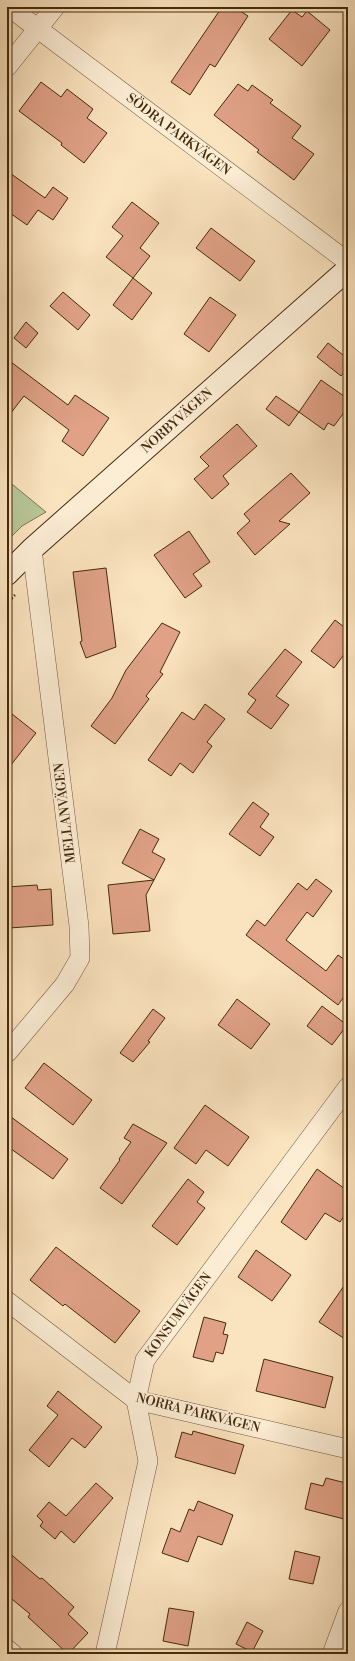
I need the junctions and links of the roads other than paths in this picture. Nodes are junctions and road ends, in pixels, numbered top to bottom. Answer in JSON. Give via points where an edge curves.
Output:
{"nodes":[{"id":1,"x":8,"y":7,"type":"edge"},
{"id":2,"x":55,"y":7,"type":"edge"},
{"id":3,"x":38,"y":30,"type":"junction"},
{"id":4,"x":7,"y":67,"type":"edge"},
{"id":5,"x":348,"y":262,"type":"edge"},
{"id":6,"x":348,"y":269,"type":"edge"},
{"id":7,"x":32,"y":549,"type":"junction"},
{"id":8,"x":7,"y":574,"type":"edge"},
{"id":9,"x":7,"y":1053,"type":"edge"},
{"id":10,"x":348,"y":1087,"type":"edge"},
{"id":11,"x":7,"y":1301,"type":"edge"},
{"id":12,"x":136,"y":1400,"type":"junction"},
{"id":13,"x":348,"y":1449,"type":"edge"},
{"id":14,"x":348,"y":1611,"type":"edge"},
{"id":15,"x":7,"y":1649,"type":"edge"},
{"id":16,"x":13,"y":1654,"type":"edge"},
{"id":17,"x":105,"y":1654,"type":"edge"},
{"id":18,"x":332,"y":1654,"type":"edge"}],
"edges":[{"from":1,"to":3,"type":"street","name":"SÖDRA PARKVÄGEN"},
{"from":2,"to":3,"type":"street"},
{"from":3,"to":4,"type":"street"},
{"from":3,"to":5,"type":"street","name":"SÖDRA PARKVÄGEN"},
{"from":6,"to":7,"type":"street","name":"NORBYVÄGEN"},
{"from":7,"to":8,"type":"street","name":"NORBYVÄGEN"},
{"from":7,"to":9,"type":"street","name":"MELLANVÄGEN","via":[[78,918],[80,958],[65,984]]},
{"from":10,"to":12,"type":"street","name":"KONSUMVÄGEN","via":[[145,1360]]},
{"from":11,"to":12,"type":"street","name":"NORRA PARKVÄGEN"},
{"from":12,"to":13,"type":"street","name":"NORRA PARKVÄGEN"},
{"from":12,"to":17,"type":"street","name":"KONSUMVÄGEN","via":[[148,1461]]},
{"from":14,"to":18,"type":"street"},
{"from":15,"to":16,"type":"street"}]}
